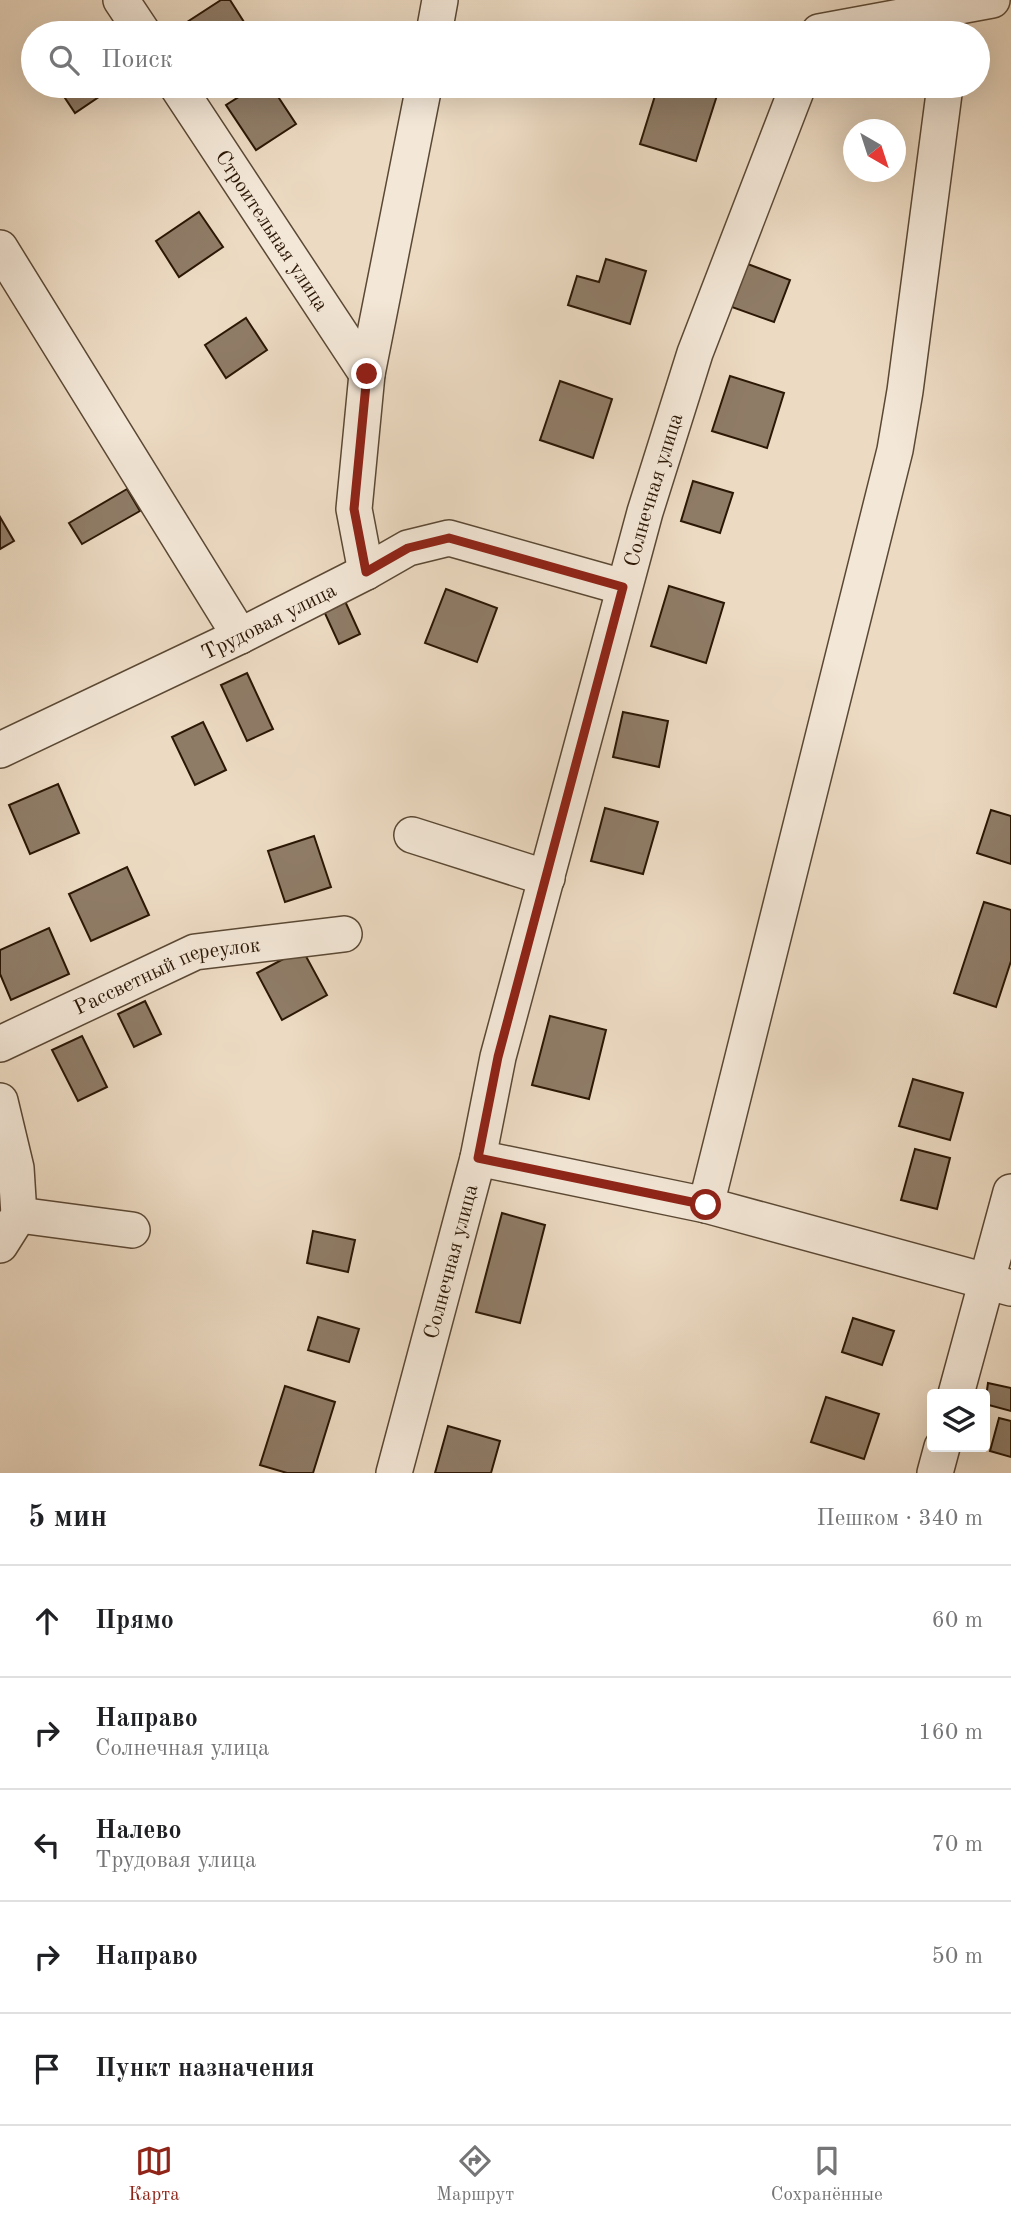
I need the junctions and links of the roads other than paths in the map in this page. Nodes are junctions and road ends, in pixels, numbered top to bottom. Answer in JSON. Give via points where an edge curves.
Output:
{"nodes":[{"id":1,"x":121,"y":0,"type":"edge"},
{"id":2,"x":440,"y":0,"type":"edge"},
{"id":3,"x":832,"y":0,"type":"edge"},
{"id":4,"x":992,"y":0,"type":"edge"},
{"id":5,"x":954,"y":19,"type":"edge"},
{"id":6,"x":135,"y":21,"type":"edge"},
{"id":7,"x":436,"y":21,"type":"edge"},
{"id":8,"x":824,"y":21,"type":"edge"},
{"id":9,"x":935,"y":21,"type":"edge"},
{"id":10,"x":185,"y":98,"type":"edge"},
{"id":11,"x":422,"y":98,"type":"edge"},
{"id":12,"x":793,"y":98,"type":"edge"},
{"id":13,"x":943,"y":98,"type":"edge"},
{"id":14,"x":0,"y":248,"type":"edge"},
{"id":15,"x":367,"y":374,"type":"junction"},
{"id":16,"x":366,"y":572,"type":"junction"},
{"id":17,"x":623,"y":587,"type":"junction"},
{"id":18,"x":240,"y":636,"type":"junction"},
{"id":19,"x":4,"y":738,"type":"edge"},
{"id":20,"x":412,"y":835,"type":"dead end"},
{"id":21,"x":547,"y":878,"type":"junction"},
{"id":22,"x":344,"y":934,"type":"dead end"},
{"id":23,"x":0,"y":1044,"type":"edge"},
{"id":24,"x":0,"y":1101,"type":"edge"},
{"id":25,"x":478,"y":1158,"type":"junction"},
{"id":26,"x":1011,"y":1192,"type":"edge"},
{"id":27,"x":706,"y":1205,"type":"junction"},
{"id":28,"x":19,"y":1215,"type":"junction"},
{"id":29,"x":132,"y":1230,"type":"dead end"},
{"id":30,"x":0,"y":1245,"type":"edge"},
{"id":31,"x":998,"y":1285,"type":"edge"},
{"id":32,"x":958,"y":1389,"type":"edge"},
{"id":33,"x":941,"y":1452,"type":"edge"},
{"id":34,"x":394,"y":1473,"type":"edge"},
{"id":35,"x":935,"y":1473,"type":"edge"}],
"edges":[{"from":1,"to":6,"type":"street"},
{"from":2,"to":7,"type":"street"},
{"from":3,"to":8,"type":"street"},
{"from":4,"to":5,"type":"street"},
{"from":5,"to":9,"type":"street"},
{"from":10,"to":15,"type":"street","name":"Строительная улица"},
{"from":11,"to":15,"type":"street"},
{"from":12,"to":17,"type":"street","name":"Солнечная улица","via":[[695,353]]},
{"from":13,"to":27,"type":"street","via":[[895,450]]},
{"from":14,"to":18,"type":"street"},
{"from":15,"to":16,"type":"street","via":[[354,509]]},
{"from":16,"to":17,"type":"street","name":"Трудовая улица","via":[[408,548],[449,538]]},
{"from":16,"to":18,"type":"street","name":"Трудовая улица"},
{"from":17,"to":21,"type":"street","name":"Солнечная улица"},
{"from":18,"to":19,"type":"street","name":"Трудовая улица"},
{"from":20,"to":21,"type":"street"},
{"from":21,"to":25,"type":"street","name":"Солнечная улица","via":[[498,1057]]},
{"from":22,"to":23,"type":"street","name":"Рассветный переулок","via":[[195,952]]},
{"from":24,"to":28,"type":"street","via":[[16,1168]]},
{"from":25,"to":27,"type":"street"},
{"from":25,"to":34,"type":"street","name":"Солнечная улица"},
{"from":26,"to":31,"type":"street"},
{"from":27,"to":31,"type":"street"},
{"from":28,"to":29,"type":"street"},
{"from":28,"to":30,"type":"street"},
{"from":31,"to":32,"type":"street"},
{"from":33,"to":35,"type":"street"}]}
